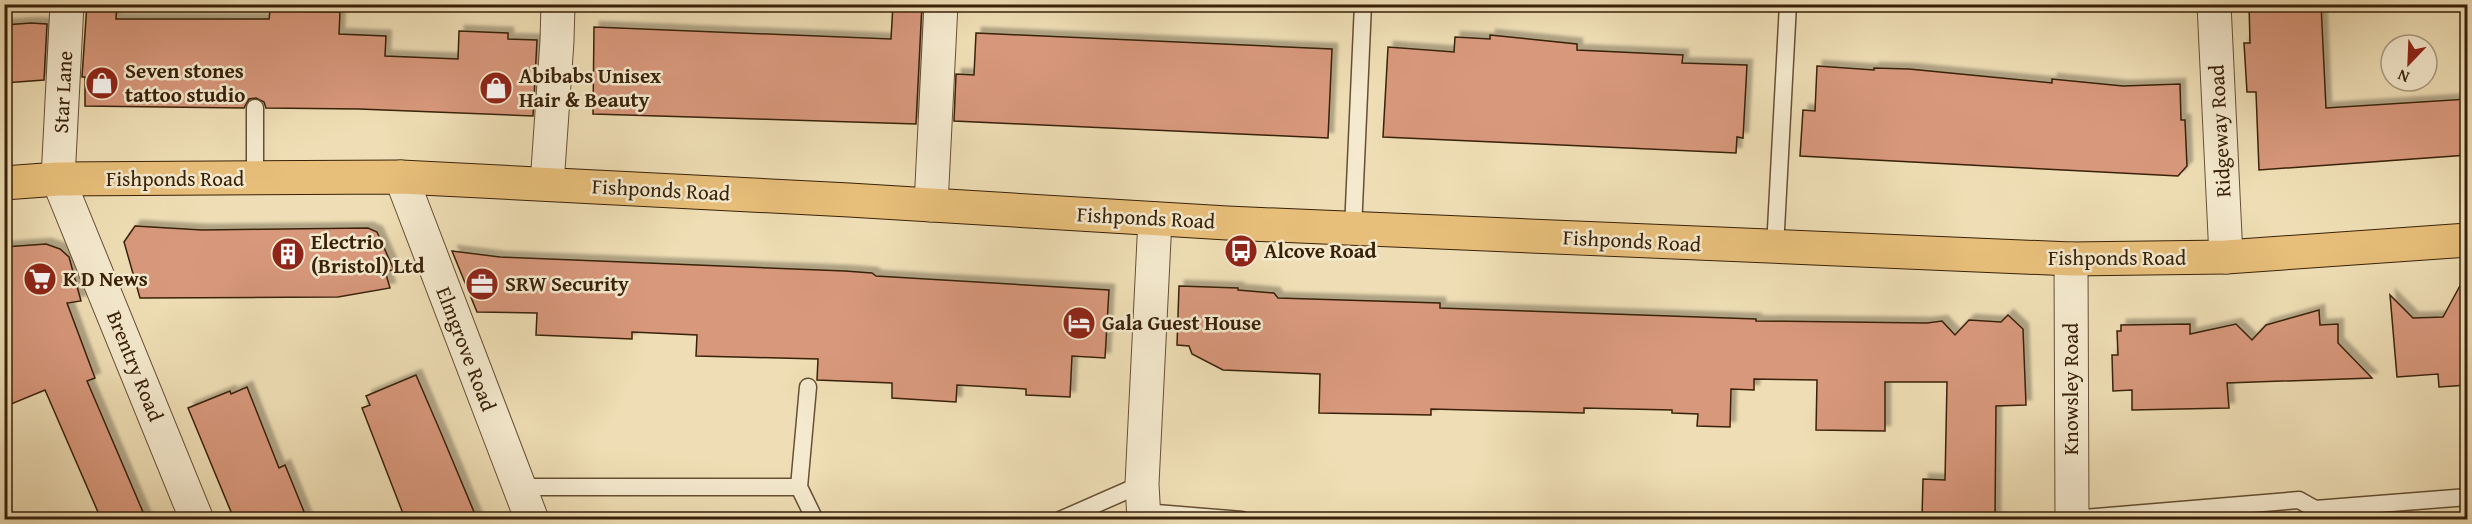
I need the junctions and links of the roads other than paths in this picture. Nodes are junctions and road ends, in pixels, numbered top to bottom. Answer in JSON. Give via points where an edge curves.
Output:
{"nodes":[{"id":1,"x":68,"y":4,"type":"edge"},
{"id":2,"x":558,"y":4,"type":"edge"},
{"id":3,"x":941,"y":4,"type":"edge"},
{"id":4,"x":1363,"y":4,"type":"edge"},
{"id":5,"x":1788,"y":4,"type":"edge"},
{"id":6,"x":2214,"y":4,"type":"edge"},
{"id":7,"x":255,"y":108,"type":"dead end"},
{"id":8,"x":401,"y":177,"type":"junction"},
{"id":9,"x":255,"y":178,"type":"junction"},
{"id":10,"x":58,"y":179,"type":"junction"},
{"id":11,"x":4,"y":183,"type":"edge"},
{"id":12,"x":547,"y":184,"type":"junction"},
{"id":13,"x":931,"y":205,"type":"junction"},
{"id":14,"x":1155,"y":219,"type":"junction"},
{"id":15,"x":1353,"y":229,"type":"junction"},
{"id":16,"x":2468,"y":240,"type":"edge"},
{"id":17,"x":1775,"y":248,"type":"junction"},
{"id":18,"x":2226,"y":257,"type":"junction"},
{"id":19,"x":2071,"y":259,"type":"junction"},
{"id":20,"x":808,"y":387,"type":"dead end"},
{"id":21,"x":519,"y":487,"type":"junction"},
{"id":22,"x":798,"y":487,"type":"junction"},
{"id":23,"x":2468,"y":497,"type":"edge"},
{"id":24,"x":1143,"y":505,"type":"edge"},
{"id":25,"x":197,"y":519,"type":"edge"},
{"id":26,"x":532,"y":519,"type":"edge"},
{"id":27,"x":816,"y":519,"type":"edge"},
{"id":28,"x":1060,"y":519,"type":"edge"},
{"id":29,"x":1242,"y":519,"type":"edge"},
{"id":30,"x":2072,"y":519,"type":"edge"}],
"edges":[{"from":1,"to":10,"type":"street","name":"Star Lane"},
{"from":2,"to":12,"type":"street"},
{"from":3,"to":13,"type":"street"},
{"from":4,"to":15,"type":"lane"},
{"from":5,"to":17,"type":"lane"},
{"from":6,"to":18,"type":"street","name":"Ridgeway Road"},
{"from":7,"to":9,"type":"lane"},
{"from":8,"to":9,"type":"main road","name":"Fishponds Road"},
{"from":8,"to":12,"type":"main road","name":"Fishponds Road"},
{"from":8,"to":21,"type":"street","name":"Elmgrove Road"},
{"from":9,"to":10,"type":"main road","name":"Fishponds Road"},
{"from":10,"to":11,"type":"main road","name":"Fishponds Road"},
{"from":10,"to":25,"type":"street","name":"Brentry Road"},
{"from":12,"to":13,"type":"main road","name":"Fishponds Road"},
{"from":13,"to":14,"type":"main road","name":"Fishponds Road"},
{"from":14,"to":15,"type":"main road","name":"Fishponds Road"},
{"from":14,"to":24,"type":"street"},
{"from":15,"to":17,"type":"main road","name":"Fishponds Road"},
{"from":16,"to":18,"type":"main road","name":"Fishponds Road"},
{"from":17,"to":19,"type":"main road","name":"Fishponds Road"},
{"from":18,"to":19,"type":"main road","name":"Fishponds Road"},
{"from":19,"to":30,"type":"street","name":"Knowsley Road"},
{"from":20,"to":22,"type":"lane"},
{"from":21,"to":22,"type":"lane"},
{"from":21,"to":26,"type":"street","name":"Elmgrove Road"},
{"from":22,"to":27,"type":"lane"},
{"from":23,"to":30,"type":"lane","via":[[2314,509],[2299,500]]},
{"from":24,"to":28,"type":"lane"},
{"from":24,"to":29,"type":"lane"}]}
